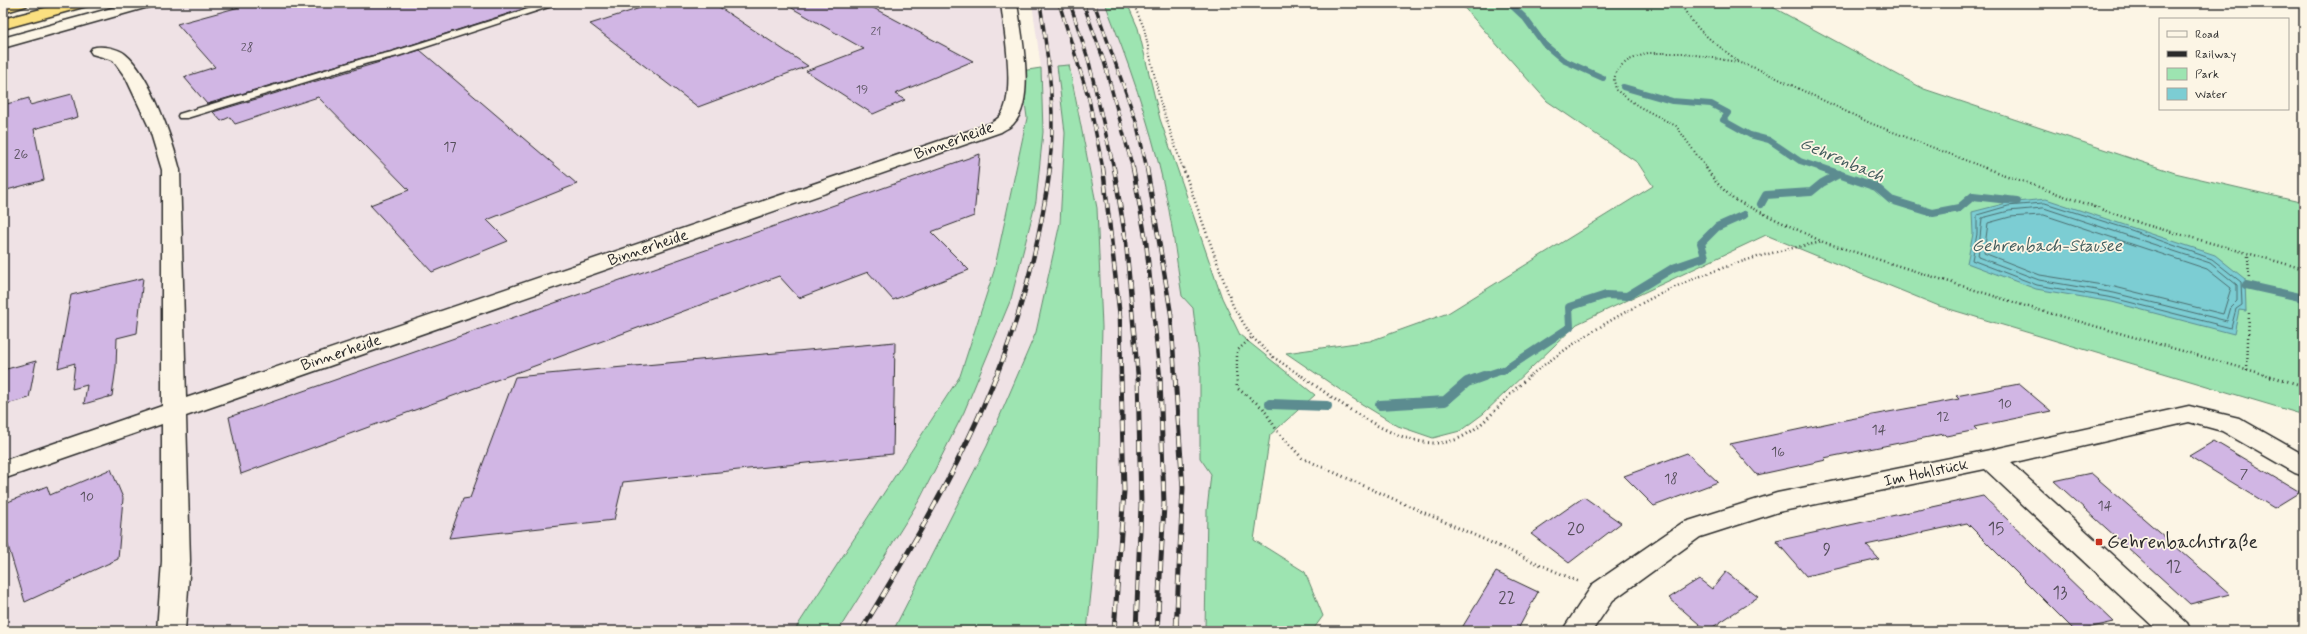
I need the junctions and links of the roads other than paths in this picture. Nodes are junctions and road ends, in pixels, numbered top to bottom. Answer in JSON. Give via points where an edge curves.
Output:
{"nodes":[{"id":1,"x":21,"y":3,"type":"edge"},
{"id":2,"x":82,"y":3,"type":"edge"},
{"id":3,"x":147,"y":3,"type":"edge"},
{"id":4,"x":556,"y":3,"type":"edge"},
{"id":5,"x":1009,"y":3,"type":"edge"},
{"id":6,"x":3,"y":8,"type":"edge"},
{"id":7,"x":3,"y":24,"type":"edge"},
{"id":8,"x":3,"y":43,"type":"edge"},
{"id":9,"x":98,"y":51,"type":"dead end"},
{"id":10,"x":183,"y":116,"type":"dead end"},
{"id":11,"x":174,"y":411,"type":"junction"},
{"id":12,"x":1990,"y":460,"type":"junction"},
{"id":13,"x":2304,"y":468,"type":"edge"},
{"id":14,"x":3,"y":470,"type":"edge"},
{"id":15,"x":171,"y":631,"type":"edge"},
{"id":16,"x":1576,"y":631,"type":"edge"},
{"id":17,"x":2177,"y":631,"type":"edge"}],
"edges":[{"from":1,"to":6,"type":"highway"},
{"from":2,"to":7,"type":"highway"},
{"from":3,"to":8,"type":"street"},
{"from":4,"to":10,"type":"lane","via":[[395,54]]},
{"from":5,"to":11,"type":"street","name":"Binnerheide","via":[[1017,78],[1014,106],[1008,119],[995,128]]},
{"from":9,"to":11,"type":"street","via":[[117,56],[131,70],[167,151],[171,170]]},
{"from":11,"to":14,"type":"street","name":"Binnerheide"},
{"from":11,"to":15,"type":"street","via":[[176,561]]},
{"from":12,"to":13,"type":"street","name":"Im Hohlstück","via":[[2189,414],[2230,424]]},
{"from":12,"to":16,"type":"street","name":"Im Hohlstück","via":[[1777,503],[1691,530],[1603,592]]},
{"from":12,"to":17,"type":"street"}]}
